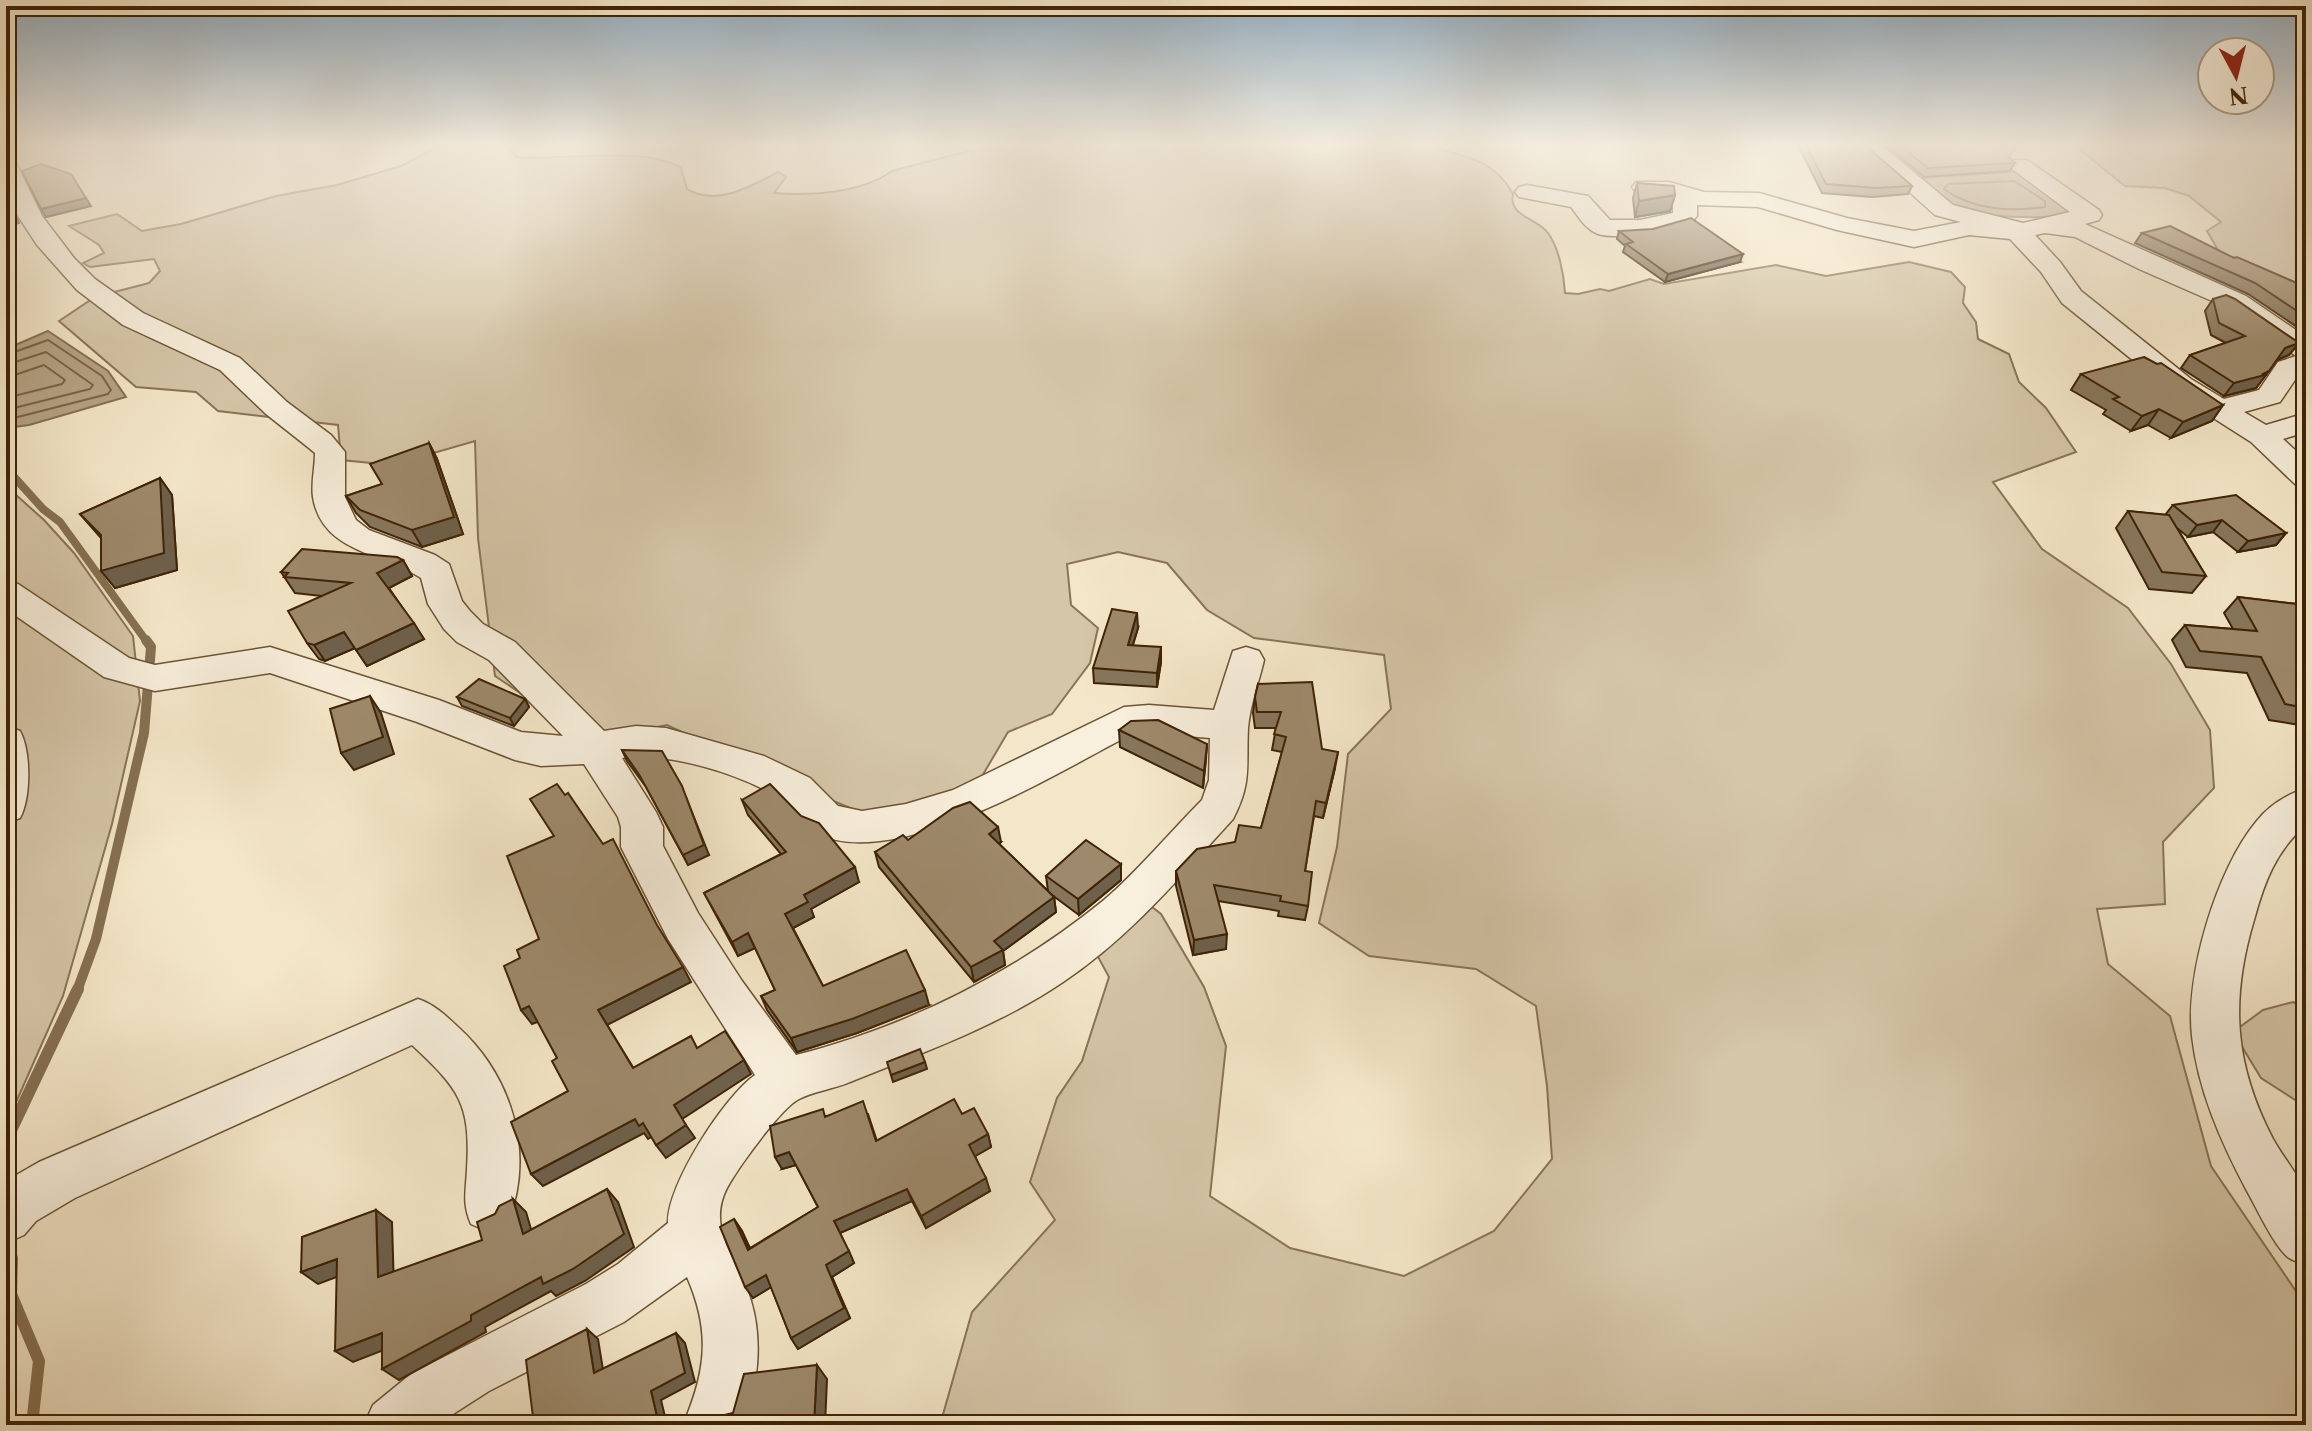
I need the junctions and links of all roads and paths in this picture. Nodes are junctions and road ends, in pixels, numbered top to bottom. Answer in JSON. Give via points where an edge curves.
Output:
{"nodes":[{"id":1,"x":27,"y":212,"type":"edge"},
{"id":2,"x":1587,"y":212,"type":"edge"},
{"id":3,"x":1685,"y":212,"type":"edge"},
{"id":4,"x":1800,"y":212,"type":"edge"},
{"id":5,"x":1952,"y":212,"type":"edge"},
{"id":6,"x":2085,"y":212,"type":"edge"},
{"id":7,"x":2031,"y":229,"type":"junction"},
{"id":8,"x":2306,"y":350,"type":"edge"},
{"id":9,"x":2306,"y":362,"type":"edge"},
{"id":10,"x":2275,"y":388,"type":"junction"},
{"id":11,"x":2306,"y":398,"type":"edge"},
{"id":12,"x":2219,"y":409,"type":"junction"},
{"id":13,"x":2306,"y":422,"type":"edge"},
{"id":14,"x":2262,"y":436,"type":"junction"},
{"id":15,"x":2306,"y":477,"type":"edge"},
{"id":16,"x":6,"y":592,"type":"edge"},
{"id":17,"x":1246,"y":660,"type":"dead end"},
{"id":18,"x":1229,"y":725,"type":"junction"},
{"id":19,"x":6,"y":741,"type":"edge"},
{"id":20,"x":593,"y":748,"type":"junction"},
{"id":21,"x":2306,"y":804,"type":"edge"},
{"id":22,"x":6,"y":807,"type":"edge"},
{"id":23,"x":786,"y":1080,"type":"junction"},
{"id":24,"x":489,"y":1206,"type":"dead end"},
{"id":25,"x":6,"y":1217,"type":"edge"},
{"id":26,"x":694,"y":1234,"type":"junction"},
{"id":27,"x":2306,"y":1239,"type":"edge"},
{"id":28,"x":393,"y":1425,"type":"edge"},
{"id":29,"x":712,"y":1425,"type":"edge"}],
"edges":[{"from":1,"to":20,"type":"street","via":[[95,293],[156,331],[230,364],[324,444],[330,452],[329,495],[337,521],[367,544],[413,557],[437,572],[445,604],[457,620],[502,651],[584,732]]},
{"from":2,"to":3,"type":"street","via":[[1596,223],[1618,229],[1677,221]]},
{"from":4,"to":7,"type":"street","via":[[1914,239],[1961,228]]},
{"from":5,"to":7,"type":"street"},
{"from":6,"to":7,"type":"street","via":[[2090,215]]},
{"from":7,"to":8,"type":"street","via":[[2081,230],[2237,302]]},
{"from":7,"to":12,"type":"street","via":[[2071,297]]},
{"from":9,"to":10,"type":"street","via":[[2288,368]]},
{"from":10,"to":11,"type":"street"},
{"from":10,"to":12,"type":"street","via":[[2270,396]]},
{"from":12,"to":14,"type":"street"},
{"from":13,"to":14,"type":"street"},
{"from":14,"to":15,"type":"street"},
{"from":16,"to":20,"type":"street","via":[[117,668],[155,678],[270,660],[515,745],[541,751]]},
{"from":17,"to":18,"type":"street"},
{"from":18,"to":20,"type":"street","via":[[1124,721],[965,802],[862,827],[826,820],[796,789],[764,771],[666,743],[636,741]]},
{"from":18,"to":23,"type":"street","via":[[1229,780],[1219,808],[1121,911],[1047,968],[953,1019]]},
{"from":19,"to":22,"type":"street"},
{"from":20,"to":23,"type":"street","via":[[636,812],[642,847],[683,926]]},
{"from":21,"to":27,"type":"street","via":[[2283,817],[2259,850],[2231,923],[2214,1005],[2218,1051],[2231,1097],[2252,1148]]},
{"from":23,"to":26,"type":"street","via":[[765,1096],[708,1172],[693,1210]]},
{"from":24,"to":25,"type":"street","via":[[492,1148],[485,1098],[457,1056],[418,1020],[57,1180],[18,1203]]},
{"from":26,"to":28,"type":"street","via":[[667,1264],[559,1328],[434,1391]]},
{"from":26,"to":29,"type":"street","via":[[725,1302],[732,1359]]}]}
